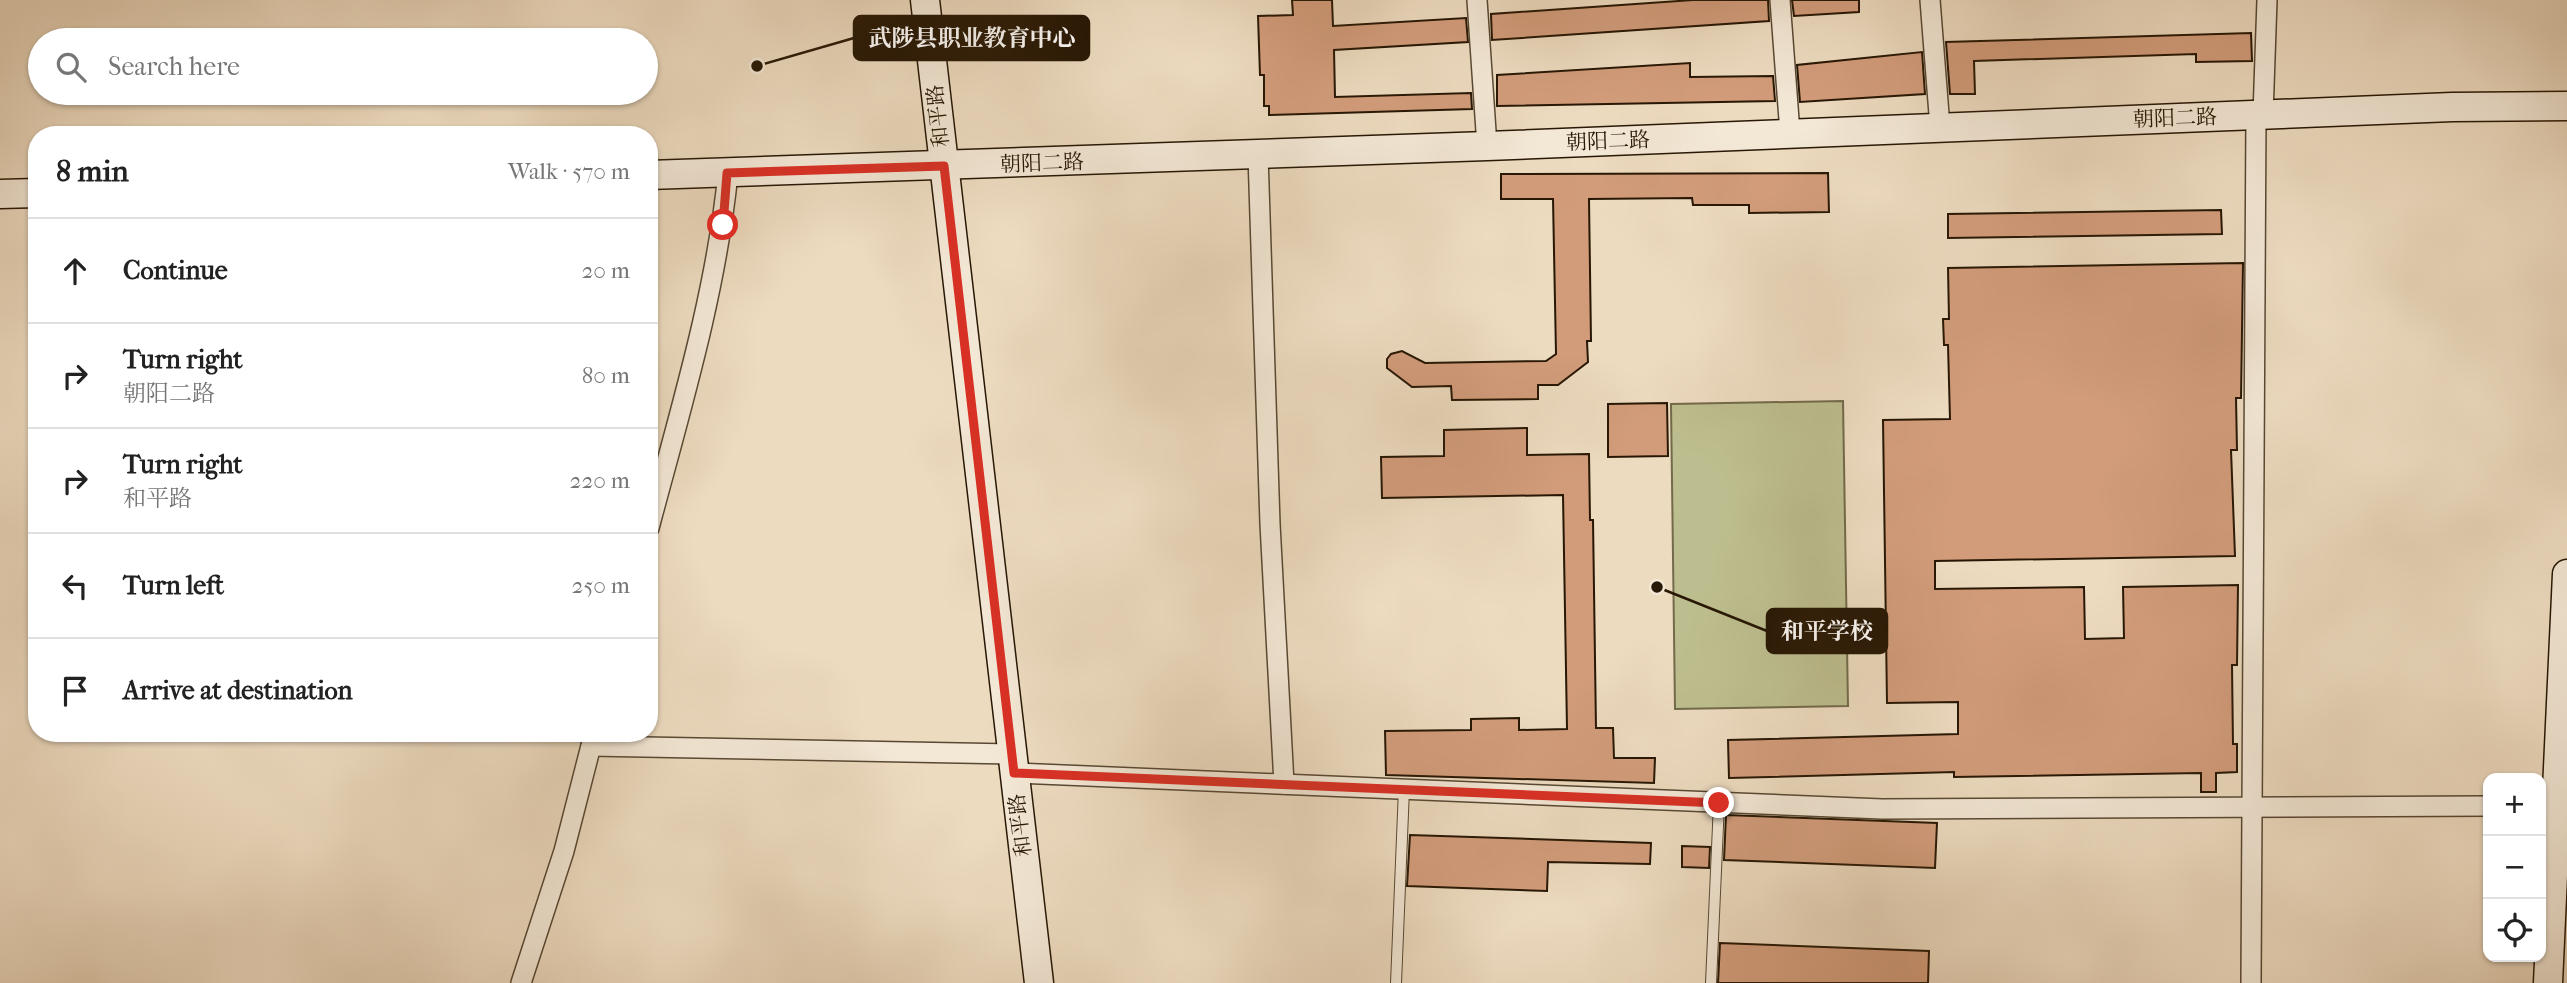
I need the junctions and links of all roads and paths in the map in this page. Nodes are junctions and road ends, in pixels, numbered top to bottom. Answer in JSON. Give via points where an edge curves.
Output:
{"nodes":[{"id":1,"x":925,"y":0,"type":"edge"},
{"id":2,"x":1477,"y":0,"type":"edge"},
{"id":3,"x":1780,"y":0,"type":"edge"},
{"id":4,"x":1930,"y":0,"type":"edge"},
{"id":5,"x":2267,"y":0,"type":"edge"},
{"id":6,"x":2567,"y":106,"type":"edge"},
{"id":7,"x":2259,"y":115,"type":"junction"},
{"id":8,"x":1940,"y":127,"type":"junction"},
{"id":9,"x":1790,"y":133,"type":"junction"},
{"id":10,"x":1487,"y":146,"type":"junction"},
{"id":11,"x":1258,"y":155,"type":"junction"},
{"id":12,"x":944,"y":166,"type":"junction"},
{"id":13,"x":727,"y":173,"type":"junction"},
{"id":14,"x":658,"y":175,"type":"edge"},
{"id":15,"x":28,"y":193,"type":"edge"},
{"id":16,"x":0,"y":194,"type":"edge"},
{"id":17,"x":658,"y":494,"type":"edge"},
{"id":18,"x":2567,"y":574,"type":"edge"},
{"id":19,"x":592,"y":742,"type":"edge"},
{"id":20,"x":630,"y":742,"type":"edge"},
{"id":21,"x":1013,"y":763,"type":"junction"},
{"id":22,"x":1284,"y":784,"type":"junction"},
{"id":23,"x":1404,"y":789,"type":"junction"},
{"id":24,"x":1719,"y":803,"type":"junction"},
{"id":25,"x":2483,"y":806,"type":"edge"},
{"id":26,"x":2549,"y":806,"type":"edge"},
{"id":27,"x":2251,"y":807,"type":"junction"},
{"id":28,"x":521,"y":983,"type":"edge"},
{"id":29,"x":1039,"y":983,"type":"edge"},
{"id":30,"x":1396,"y":983,"type":"edge"},
{"id":31,"x":1711,"y":983,"type":"edge"},
{"id":32,"x":2251,"y":983,"type":"edge"},
{"id":33,"x":2548,"y":983,"type":"edge"}],
"edges":[{"from":1,"to":12,"type":"street","name":"和平路"},
{"from":2,"to":10,"type":"street"},
{"from":3,"to":9,"type":"street"},
{"from":4,"to":8,"type":"street"},
{"from":5,"to":7,"type":"street"},
{"from":6,"to":7,"type":"street","name":"朝阳二路"},
{"from":7,"to":8,"type":"street","name":"朝阳二路"},
{"from":7,"to":27,"type":"street"},
{"from":8,"to":9,"type":"street","name":"朝阳二路"},
{"from":9,"to":10,"type":"street","name":"朝阳二路"},
{"from":10,"to":11,"type":"street","name":"朝阳二路"},
{"from":11,"to":12,"type":"street","name":"朝阳二路"},
{"from":11,"to":22,"type":"street"},
{"from":12,"to":13,"type":"street","name":"朝阳二路"},
{"from":12,"to":21,"type":"street","name":"和平路"},
{"from":13,"to":14,"type":"street","name":"朝阳二路"},
{"from":13,"to":17,"type":"street","via":[[723,225],[699,339]]},
{"from":15,"to":16,"type":"street"},
{"from":18,"to":26,"type":"street"},
{"from":19,"to":28,"type":"street","via":[[564,851]]},
{"from":20,"to":21,"type":"street"},
{"from":21,"to":22,"type":"street"},
{"from":21,"to":29,"type":"street","name":"和平路"},
{"from":22,"to":23,"type":"street"},
{"from":23,"to":24,"type":"street"},
{"from":23,"to":30,"type":"lane"},
{"from":24,"to":27,"type":"street","via":[[1882,809]]},
{"from":24,"to":31,"type":"lane"},
{"from":25,"to":27,"type":"street"},
{"from":26,"to":33,"type":"street"},
{"from":27,"to":32,"type":"street"}]}
